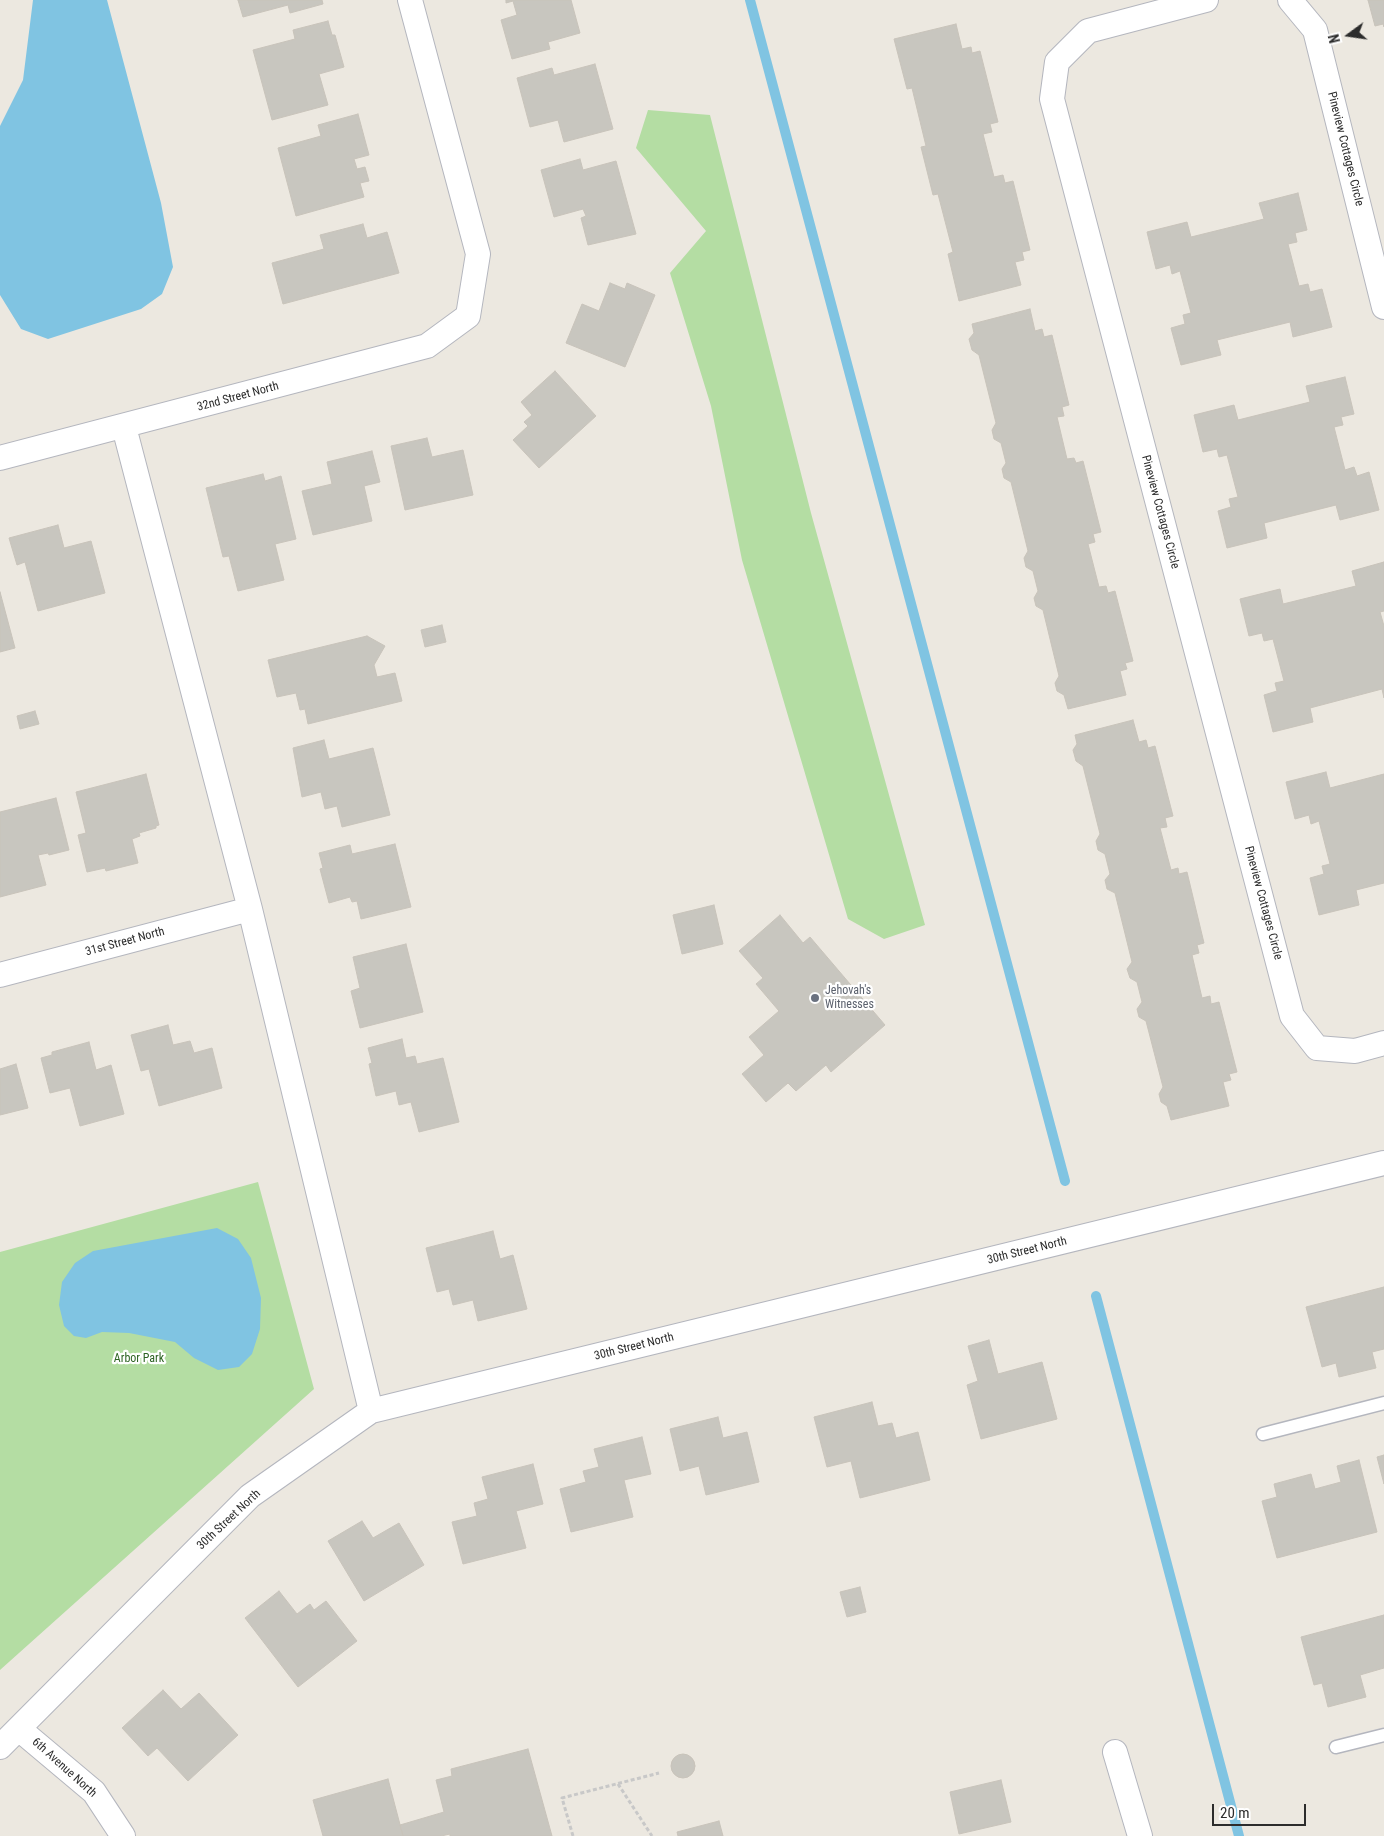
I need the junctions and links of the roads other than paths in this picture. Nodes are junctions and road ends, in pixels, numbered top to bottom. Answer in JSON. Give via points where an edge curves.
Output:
{"nodes":[{"id":1,"x":410,"y":0,"type":"edge"},
{"id":2,"x":1206,"y":0,"type":"edge"},
{"id":3,"x":1290,"y":0,"type":"edge"},
{"id":4,"x":1384,"y":307,"type":"edge"},
{"id":5,"x":124,"y":427,"type":"junction"},
{"id":6,"x":0,"y":458,"type":"edge"},
{"id":7,"x":250,"y":909,"type":"junction"},
{"id":8,"x":0,"y":975,"type":"edge"},
{"id":9,"x":1384,"y":1043,"type":"edge"},
{"id":10,"x":1384,"y":1163,"type":"edge"},
{"id":11,"x":1384,"y":1403,"type":"edge"},
{"id":12,"x":371,"y":1411,"type":"junction"},
{"id":13,"x":1263,"y":1434,"type":"dead end"},
{"id":14,"x":19,"y":1728,"type":"junction"},
{"id":15,"x":1384,"y":1735,"type":"edge"},
{"id":16,"x":0,"y":1746,"type":"edge"},
{"id":17,"x":1336,"y":1747,"type":"dead end"},
{"id":18,"x":1115,"y":1752,"type":"dead end"},
{"id":19,"x":123,"y":1836,"type":"edge"},
{"id":20,"x":1140,"y":1836,"type":"edge"}],
"edges":[{"from":1,"to":5,"type":"street","name":"32nd Street North","via":[[478,254],[468,316],[427,346]]},
{"from":2,"to":9,"type":"street","name":"Pineview Cottages Circle","via":[[1088,31],[1057,62],[1052,98],[1292,1016],[1317,1048],[1356,1051]]},
{"from":3,"to":4,"type":"street","name":"Pineview Cottages Circle","via":[[1315,30]]},
{"from":5,"to":6,"type":"street","name":"32nd Street North"},
{"from":5,"to":7,"type":"street"},
{"from":7,"to":8,"type":"street","name":"31st Street North"},
{"from":7,"to":12,"type":"street"},
{"from":10,"to":12,"type":"street","name":"30th Street North"},
{"from":11,"to":13,"type":"lane"},
{"from":12,"to":14,"type":"street","name":"30th Street North","via":[[250,1496]]},
{"from":14,"to":16,"type":"street","name":"30th Street North"},
{"from":14,"to":19,"type":"street","name":"6th Avenue North","via":[[94,1792]]},
{"from":15,"to":17,"type":"lane"},
{"from":18,"to":20,"type":"street"}]}
